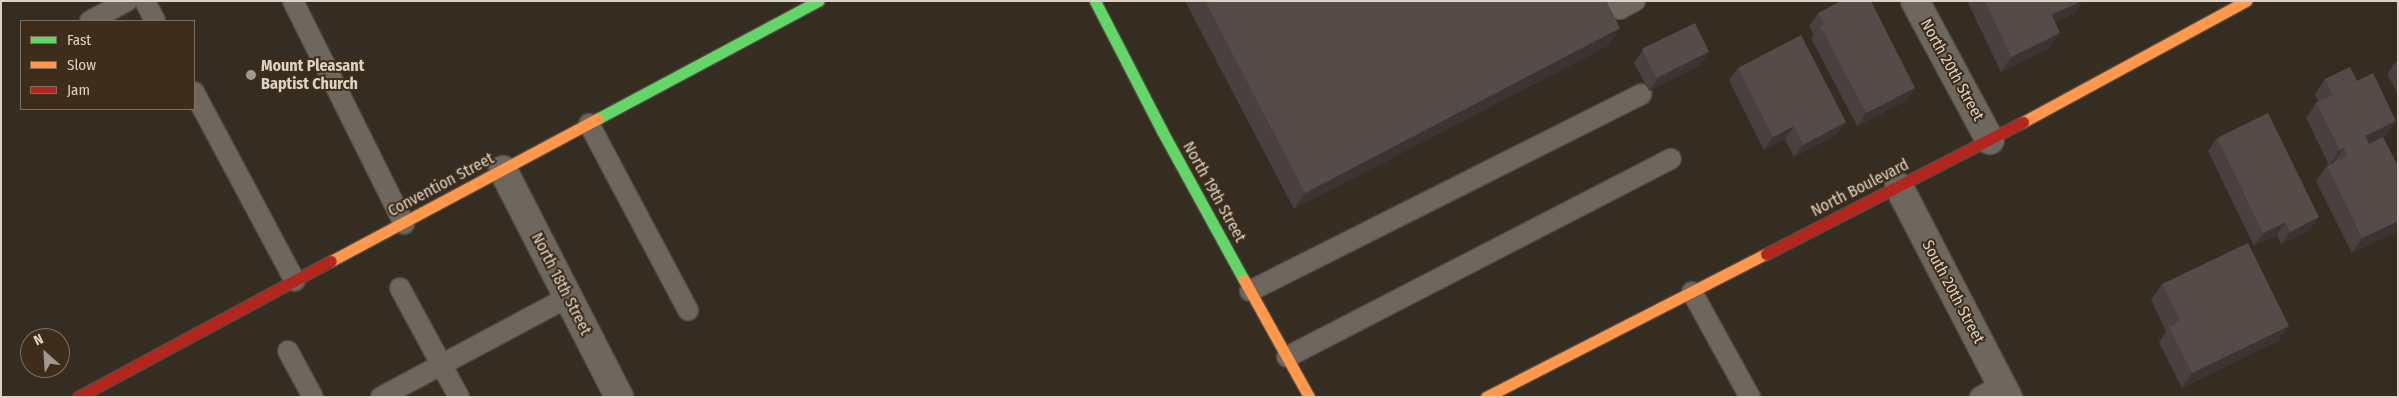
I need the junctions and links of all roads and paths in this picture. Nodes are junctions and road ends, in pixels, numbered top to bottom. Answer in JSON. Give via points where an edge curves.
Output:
{"nodes":[{"id":1,"x":127,"y":1,"type":"edge"},
{"id":2,"x":145,"y":1,"type":"edge"},
{"id":3,"x":293,"y":1,"type":"edge"},
{"id":4,"x":818,"y":1,"type":"edge"},
{"id":5,"x":1095,"y":1,"type":"edge"},
{"id":6,"x":1616,"y":1,"type":"edge"},
{"id":7,"x":1635,"y":1,"type":"edge"},
{"id":8,"x":1915,"y":1,"type":"edge"},
{"id":9,"x":2246,"y":1,"type":"edge"},
{"id":10,"x":92,"y":20,"type":"edge"},
{"id":11,"x":154,"y":20,"type":"edge"},
{"id":12,"x":195,"y":94,"type":"edge"},
{"id":13,"x":1641,"y":94,"type":"dead end"},
{"id":14,"x":589,"y":124,"type":"junction"},
{"id":15,"x":1990,"y":140,"type":"junction"},
{"id":16,"x":1671,"y":159,"type":"dead end"},
{"id":17,"x":503,"y":170,"type":"junction"},
{"id":18,"x":1899,"y":187,"type":"junction"},
{"id":19,"x":404,"y":224,"type":"junction"},
{"id":20,"x":296,"y":281,"type":"junction"},
{"id":21,"x":400,"y":288,"type":"dead end"},
{"id":22,"x":1250,"y":291,"type":"junction"},
{"id":23,"x":1692,"y":292,"type":"junction"},
{"id":24,"x":568,"y":297,"type":"junction"},
{"id":25,"x":688,"y":310,"type":"dead end"},
{"id":26,"x":288,"y":352,"type":"dead end"},
{"id":27,"x":1286,"y":357,"type":"junction"},
{"id":28,"x":442,"y":365,"type":"junction"},
{"id":29,"x":1997,"y":393,"type":"edge"},
{"id":30,"x":78,"y":397,"type":"edge"},
{"id":31,"x":313,"y":397,"type":"edge"},
{"id":32,"x":381,"y":397,"type":"edge"},
{"id":33,"x":459,"y":397,"type":"edge"},
{"id":34,"x":619,"y":397,"type":"edge"},
{"id":35,"x":1308,"y":397,"type":"edge"},
{"id":36,"x":1486,"y":397,"type":"edge"},
{"id":37,"x":1750,"y":397,"type":"edge"}],
"edges":[{"from":1,"to":10,"type":"lane"},
{"from":2,"to":11,"type":"lane"},
{"from":3,"to":19,"type":"lane"},
{"from":4,"to":14,"type":"street","name":"Convention Street"},
{"from":5,"to":22,"type":"street","name":"North 19th Street"},
{"from":6,"to":7,"type":"lane","via":[[1620,9]]},
{"from":8,"to":15,"type":"street","name":"North 20th Street"},
{"from":9,"to":15,"type":"street","name":"North Boulevard"},
{"from":12,"to":20,"type":"lane"},
{"from":13,"to":22,"type":"lane"},
{"from":14,"to":17,"type":"street","name":"Convention Street"},
{"from":14,"to":25,"type":"lane"},
{"from":15,"to":18,"type":"street","name":"North Boulevard"},
{"from":16,"to":27,"type":"lane"},
{"from":17,"to":19,"type":"street","name":"Convention Street"},
{"from":17,"to":24,"type":"street","name":"North 18th Street"},
{"from":18,"to":23,"type":"street","name":"North Boulevard"},
{"from":18,"to":29,"type":"street","name":"South 20th Street"},
{"from":19,"to":20,"type":"street","name":"Convention Street"},
{"from":20,"to":30,"type":"street","name":"Convention Street"},
{"from":21,"to":28,"type":"lane"},
{"from":22,"to":27,"type":"street","name":"North 19th Street"},
{"from":23,"to":36,"type":"street","name":"North Boulevard"},
{"from":23,"to":37,"type":"lane"},
{"from":24,"to":28,"type":"lane"},
{"from":24,"to":34,"type":"street","name":"North 18th Street"},
{"from":26,"to":31,"type":"lane"},
{"from":27,"to":35,"type":"street","name":"North 19th Street"},
{"from":28,"to":32,"type":"lane"},
{"from":28,"to":33,"type":"lane"}]}
